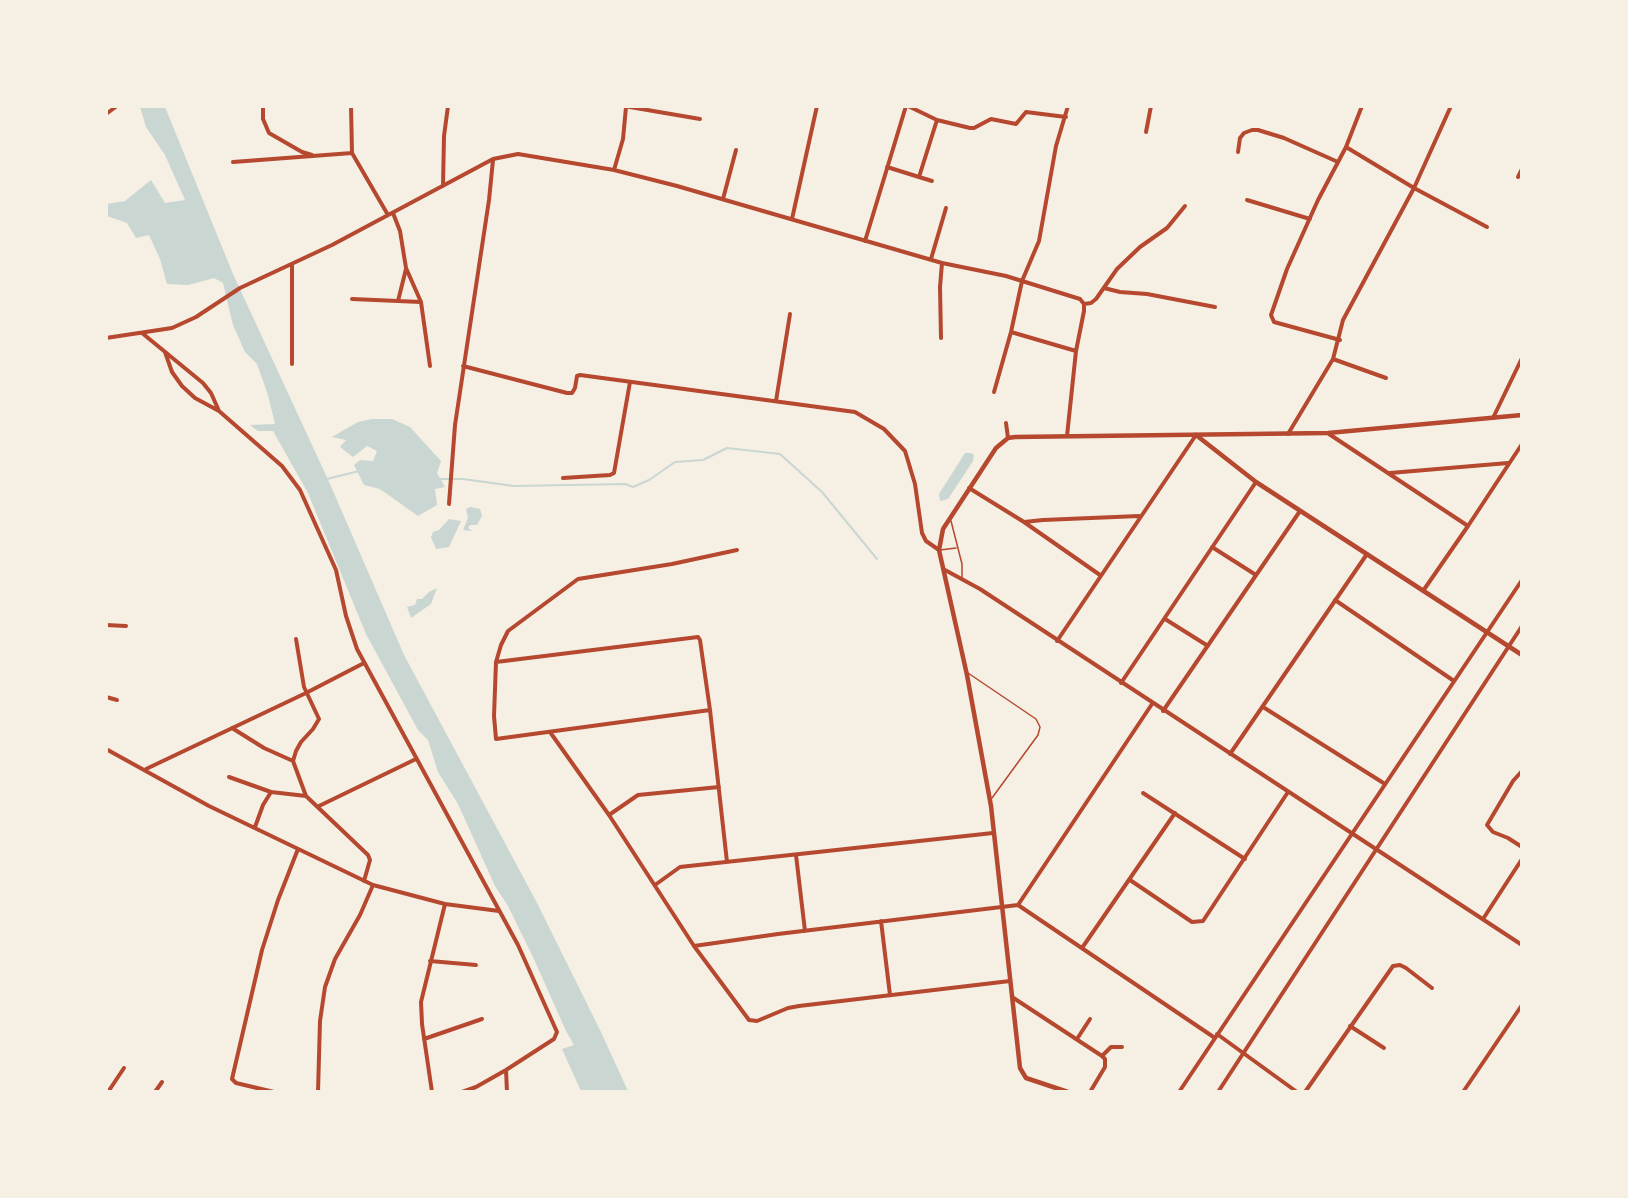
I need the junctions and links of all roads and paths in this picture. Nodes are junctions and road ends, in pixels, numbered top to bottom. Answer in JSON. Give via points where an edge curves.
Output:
{"nodes":[{"id":1,"x":117,"y":106,"type":"edge"},
{"id":2,"x":263,"y":106,"type":"edge"},
{"id":3,"x":351,"y":106,"type":"edge"},
{"id":4,"x":448,"y":106,"type":"edge"},
{"id":5,"x":818,"y":106,"type":"edge"},
{"id":6,"x":907,"y":106,"type":"edge"},
{"id":7,"x":1068,"y":106,"type":"edge"},
{"id":8,"x":1151,"y":106,"type":"edge"},
{"id":9,"x":1362,"y":106,"type":"edge"},
{"id":10,"x":1451,"y":106,"type":"edge"},
{"id":11,"x":625,"y":107,"type":"edge"},
{"id":12,"x":1027,"y":109,"type":"edge"},
{"id":13,"x":106,"y":114,"type":"edge"},
{"id":14,"x":1066,"y":117,"type":"junction"},
{"id":15,"x":700,"y":119,"type":"dead end"},
{"id":16,"x":937,"y":120,"type":"junction"},
{"id":17,"x":1146,"y":132,"type":"dead end"},
{"id":18,"x":1346,"y":147,"type":"junction"},
{"id":19,"x":736,"y":150,"type":"dead end"},
{"id":20,"x":1238,"y":152,"type":"dead end"},
{"id":21,"x":352,"y":153,"type":"junction"},
{"id":22,"x":321,"y":156,"type":"junction"},
{"id":23,"x":493,"y":159,"type":"junction"},
{"id":24,"x":233,"y":162,"type":"dead end"},
{"id":25,"x":1338,"y":162,"type":"junction"},
{"id":26,"x":887,"y":167,"type":"junction"},
{"id":27,"x":1521,"y":169,"type":"edge"},
{"id":28,"x":614,"y":170,"type":"junction"},
{"id":29,"x":919,"y":177,"type":"junction"},
{"id":30,"x":1518,"y":177,"type":"dead end"},
{"id":31,"x":932,"y":181,"type":"dead end"},
{"id":32,"x":443,"y":186,"type":"junction"},
{"id":33,"x":1414,"y":188,"type":"junction"},
{"id":34,"x":723,"y":199,"type":"junction"},
{"id":35,"x":1247,"y":200,"type":"dead end"},
{"id":36,"x":1185,"y":206,"type":"dead end"},
{"id":37,"x":946,"y":208,"type":"dead end"},
{"id":38,"x":391,"y":214,"type":"junction"},
{"id":39,"x":792,"y":219,"type":"junction"},
{"id":40,"x":1310,"y":219,"type":"junction"},
{"id":41,"x":1487,"y":227,"type":"dead end"},
{"id":42,"x":865,"y":241,"type":"junction"},
{"id":43,"x":931,"y":259,"type":"junction"},
{"id":44,"x":942,"y":263,"type":"junction"},
{"id":45,"x":292,"y":265,"type":"junction"},
{"id":46,"x":406,"y":268,"type":"junction"},
{"id":47,"x":1022,"y":281,"type":"junction"},
{"id":48,"x":1104,"y":288,"type":"junction"},
{"id":49,"x":352,"y":299,"type":"dead end"},
{"id":50,"x":398,"y":301,"type":"junction"},
{"id":51,"x":421,"y":302,"type":"junction"},
{"id":52,"x":1084,"y":304,"type":"junction"},
{"id":53,"x":1215,"y":307,"type":"dead end"},
{"id":54,"x":790,"y":314,"type":"dead end"},
{"id":55,"x":1011,"y":332,"type":"junction"},
{"id":56,"x":142,"y":333,"type":"junction"},
{"id":57,"x":106,"y":338,"type":"edge"},
{"id":58,"x":941,"y":338,"type":"dead end"},
{"id":59,"x":1340,"y":340,"type":"junction"},
{"id":60,"x":165,"y":350,"type":"junction"},
{"id":61,"x":1076,"y":351,"type":"junction"},
{"id":62,"x":1521,"y":358,"type":"edge"},
{"id":63,"x":1333,"y":359,"type":"junction"},
{"id":64,"x":292,"y":364,"type":"dead end"},
{"id":65,"x":430,"y":366,"type":"dead end"},
{"id":66,"x":464,"y":366,"type":"junction"},
{"id":67,"x":1386,"y":378,"type":"dead end"},
{"id":68,"x":630,"y":382,"type":"junction"},
{"id":69,"x":994,"y":392,"type":"dead end"},
{"id":70,"x":776,"y":401,"type":"junction"},
{"id":71,"x":219,"y":411,"type":"junction"},
{"id":72,"x":1521,"y":415,"type":"edge"},
{"id":73,"x":1493,"y":418,"type":"junction"},
{"id":74,"x":1006,"y":423,"type":"dead end"},
{"id":75,"x":1328,"y":433,"type":"junction"},
{"id":76,"x":1288,"y":434,"type":"junction"},
{"id":77,"x":1196,"y":435,"type":"junction"},
{"id":78,"x":1067,"y":436,"type":"junction"},
{"id":79,"x":1008,"y":438,"type":"junction"},
{"id":80,"x":1521,"y":444,"type":"edge"},
{"id":81,"x":1509,"y":463,"type":"junction"},
{"id":82,"x":1389,"y":473,"type":"junction"},
{"id":83,"x":563,"y":478,"type":"dead end"},
{"id":84,"x":1256,"y":482,"type":"junction"},
{"id":85,"x":969,"y":488,"type":"junction"},
{"id":86,"x":449,"y":504,"type":"dead end"},
{"id":87,"x":1300,"y":511,"type":"junction"},
{"id":88,"x":1140,"y":516,"type":"junction"},
{"id":89,"x":950,"y":518,"type":"junction"},
{"id":90,"x":1024,"y":522,"type":"junction"},
{"id":91,"x":1468,"y":526,"type":"junction"},
{"id":92,"x":958,"y":547,"type":"junction"},
{"id":93,"x":1212,"y":547,"type":"junction"},
{"id":94,"x":737,"y":550,"type":"dead end"},
{"id":95,"x":939,"y":550,"type":"junction"},
{"id":96,"x":1367,"y":554,"type":"junction"},
{"id":97,"x":945,"y":570,"type":"junction"},
{"id":98,"x":1100,"y":575,"type":"junction"},
{"id":99,"x":1256,"y":575,"type":"junction"},
{"id":100,"x":962,"y":579,"type":"junction"},
{"id":101,"x":1521,"y":580,"type":"edge"},
{"id":102,"x":1423,"y":591,"type":"junction"},
{"id":103,"x":1335,"y":600,"type":"junction"},
{"id":104,"x":1165,"y":619,"type":"junction"},
{"id":105,"x":106,"y":625,"type":"edge"},
{"id":106,"x":126,"y":626,"type":"dead end"},
{"id":107,"x":1521,"y":626,"type":"edge"},
{"id":108,"x":1487,"y":632,"type":"junction"},
{"id":109,"x":296,"y":639,"type":"dead end"},
{"id":110,"x":1057,"y":640,"type":"junction"},
{"id":111,"x":1508,"y":645,"type":"junction"},
{"id":112,"x":1208,"y":646,"type":"junction"},
{"id":113,"x":1521,"y":655,"type":"edge"},
{"id":114,"x":496,"y":662,"type":"junction"},
{"id":115,"x":364,"y":663,"type":"junction"},
{"id":116,"x":967,"y":673,"type":"junction"},
{"id":117,"x":1454,"y":681,"type":"junction"},
{"id":118,"x":1121,"y":683,"type":"junction"},
{"id":119,"x":306,"y":693,"type":"junction"},
{"id":120,"x":106,"y":697,"type":"edge"},
{"id":121,"x":117,"y":700,"type":"dead end"},
{"id":122,"x":1152,"y":704,"type":"junction"},
{"id":123,"x":1263,"y":707,"type":"junction"},
{"id":124,"x":710,"y":710,"type":"junction"},
{"id":125,"x":1163,"y":711,"type":"junction"},
{"id":126,"x":232,"y":728,"type":"junction"},
{"id":127,"x":550,"y":732,"type":"junction"},
{"id":128,"x":106,"y":749,"type":"edge"},
{"id":129,"x":1230,"y":754,"type":"junction"},
{"id":130,"x":416,"y":759,"type":"junction"},
{"id":131,"x":293,"y":761,"type":"junction"},
{"id":132,"x":145,"y":769,"type":"junction"},
{"id":133,"x":1521,"y":771,"type":"edge"},
{"id":134,"x":229,"y":777,"type":"dead end"},
{"id":135,"x":1385,"y":784,"type":"junction"},
{"id":136,"x":719,"y":787,"type":"junction"},
{"id":137,"x":271,"y":792,"type":"junction"},
{"id":138,"x":1288,"y":792,"type":"junction"},
{"id":139,"x":1143,"y":793,"type":"dead end"},
{"id":140,"x":306,"y":796,"type":"junction"},
{"id":141,"x":990,"y":801,"type":"junction"},
{"id":142,"x":319,"y":806,"type":"junction"},
{"id":143,"x":1175,"y":813,"type":"junction"},
{"id":144,"x":609,"y":814,"type":"junction"},
{"id":145,"x":255,"y":827,"type":"junction"},
{"id":146,"x":993,"y":833,"type":"junction"},
{"id":147,"x":1352,"y":833,"type":"junction"},
{"id":148,"x":1521,"y":847,"type":"edge"},
{"id":149,"x":298,"y":849,"type":"junction"},
{"id":150,"x":1376,"y":849,"type":"junction"},
{"id":151,"x":796,"y":855,"type":"junction"},
{"id":152,"x":1245,"y":859,"type":"junction"},
{"id":153,"x":1521,"y":859,"type":"edge"},
{"id":154,"x":727,"y":862,"type":"junction"},
{"id":155,"x":1130,"y":880,"type":"junction"},
{"id":156,"x":363,"y":881,"type":"junction"},
{"id":157,"x":373,"y":885,"type":"junction"},
{"id":158,"x":655,"y":885,"type":"junction"},
{"id":159,"x":445,"y":904,"type":"junction"},
{"id":160,"x":1018,"y":905,"type":"junction"},
{"id":161,"x":1003,"y":906,"type":"junction"},
{"id":162,"x":499,"y":911,"type":"junction"},
{"id":163,"x":1483,"y":920,"type":"junction"},
{"id":164,"x":882,"y":921,"type":"junction"},
{"id":165,"x":805,"y":931,"type":"junction"},
{"id":166,"x":1521,"y":945,"type":"edge"},
{"id":167,"x":694,"y":946,"type":"junction"},
{"id":168,"x":1082,"y":948,"type":"junction"},
{"id":169,"x":430,"y":961,"type":"junction"},
{"id":170,"x":476,"y":965,"type":"dead end"},
{"id":171,"x":1010,"y":981,"type":"junction"},
{"id":172,"x":1432,"y":988,"type":"dead end"},
{"id":173,"x":890,"y":994,"type":"junction"},
{"id":174,"x":1012,"y":997,"type":"junction"},
{"id":175,"x":1521,"y":1005,"type":"edge"},
{"id":176,"x":482,"y":1019,"type":"dead end"},
{"id":177,"x":1090,"y":1019,"type":"dead end"},
{"id":178,"x":1350,"y":1026,"type":"junction"},
{"id":179,"x":1216,"y":1036,"type":"junction"},
{"id":180,"x":424,"y":1039,"type":"junction"},
{"id":181,"x":1077,"y":1039,"type":"junction"},
{"id":182,"x":1122,"y":1047,"type":"dead end"},
{"id":183,"x":1384,"y":1048,"type":"dead end"},
{"id":184,"x":1244,"y":1052,"type":"junction"},
{"id":185,"x":1102,"y":1056,"type":"junction"},
{"id":186,"x":124,"y":1068,"type":"dead end"},
{"id":187,"x":506,"y":1070,"type":"junction"},
{"id":188,"x":162,"y":1082,"type":"dead end"},
{"id":189,"x":108,"y":1092,"type":"edge"},
{"id":190,"x":155,"y":1092,"type":"edge"},
{"id":191,"x":274,"y":1092,"type":"edge"},
{"id":192,"x":318,"y":1092,"type":"edge"},
{"id":193,"x":432,"y":1092,"type":"edge"},
{"id":194,"x":462,"y":1092,"type":"edge"},
{"id":195,"x":507,"y":1092,"type":"edge"},
{"id":196,"x":1068,"y":1092,"type":"edge"},
{"id":197,"x":1090,"y":1092,"type":"edge"},
{"id":198,"x":1179,"y":1092,"type":"edge"},
{"id":199,"x":1218,"y":1092,"type":"edge"},
{"id":200,"x":1298,"y":1092,"type":"edge"},
{"id":201,"x":1305,"y":1092,"type":"edge"},
{"id":202,"x":1463,"y":1092,"type":"edge"}],
"edges":[{"from":1,"to":13,"type":"street"},
{"from":2,"to":22,"type":"street","via":[[269,133],[302,152]]},
{"from":3,"to":21,"type":"street"},
{"from":4,"to":32,"type":"street"},
{"from":5,"to":39,"type":"street"},
{"from":6,"to":16,"type":"street"},
{"from":6,"to":26,"type":"street"},
{"from":7,"to":14,"type":"street"},
{"from":8,"to":17,"type":"street"},
{"from":9,"to":18,"type":"street"},
{"from":10,"to":33,"type":"street"},
{"from":11,"to":15,"type":"street"},
{"from":11,"to":28,"type":"street","via":[[623,139]]},
{"from":12,"to":14,"type":"street"},
{"from":12,"to":16,"type":"street","via":[[1016,123],[991,119],[974,128]]},
{"from":14,"to":47,"type":"street","via":[[1056,146],[1039,241]]},
{"from":16,"to":29,"type":"street"},
{"from":18,"to":25,"type":"street"},
{"from":18,"to":33,"type":"street"},
{"from":19,"to":34,"type":"street"},
{"from":20,"to":25,"type":"street","via":[[1244,133],[1258,130]]},
{"from":21,"to":22,"type":"street"},
{"from":21,"to":38,"type":"street"},
{"from":22,"to":24,"type":"street"},
{"from":23,"to":28,"type":"street","via":[[518,154]]},
{"from":23,"to":32,"type":"street"},
{"from":23,"to":66,"type":"street"},
{"from":25,"to":40,"type":"street"},
{"from":26,"to":29,"type":"street"},
{"from":26,"to":42,"type":"street"},
{"from":27,"to":30,"type":"street"},
{"from":28,"to":34,"type":"street"},
{"from":29,"to":31,"type":"street"},
{"from":32,"to":38,"type":"street"},
{"from":33,"to":41,"type":"street"},
{"from":33,"to":59,"type":"street","via":[[1348,309]]},
{"from":34,"to":39,"type":"street"},
{"from":35,"to":40,"type":"street"},
{"from":36,"to":48,"type":"street","via":[[1167,228],[1132,254]]},
{"from":37,"to":43,"type":"street"},
{"from":38,"to":45,"type":"street"},
{"from":38,"to":46,"type":"street","via":[[400,231]]},
{"from":39,"to":42,"type":"street"},
{"from":40,"to":59,"type":"street","via":[[1274,302],[1271,320]]},
{"from":42,"to":43,"type":"street"},
{"from":43,"to":44,"type":"street"},
{"from":44,"to":47,"type":"street"},
{"from":44,"to":58,"type":"street"},
{"from":45,"to":56,"type":"street","via":[[225,297],[196,317],[171,328]]},
{"from":45,"to":64,"type":"street"},
{"from":46,"to":50,"type":"street"},
{"from":46,"to":51,"type":"street"},
{"from":47,"to":52,"type":"street","via":[[1072,296]]},
{"from":47,"to":55,"type":"street"},
{"from":48,"to":52,"type":"street","via":[[1091,303]]},
{"from":48,"to":53,"type":"street"},
{"from":49,"to":50,"type":"street"},
{"from":50,"to":51,"type":"street"},
{"from":51,"to":65,"type":"street"},
{"from":52,"to":61,"type":"street"},
{"from":54,"to":70,"type":"street"},
{"from":55,"to":61,"type":"street"},
{"from":55,"to":69,"type":"street"},
{"from":56,"to":57,"type":"street"},
{"from":56,"to":60,"type":"street"},
{"from":59,"to":63,"type":"street"},
{"from":60,"to":71,"type":"street","via":[[203,383]]},
{"from":60,"to":71,"type":"street","via":[[172,372],[182,386]]},
{"from":61,"to":78,"type":"street"},
{"from":62,"to":73,"type":"street"},
{"from":63,"to":67,"type":"street"},
{"from":63,"to":76,"type":"street"},
{"from":66,"to":68,"type":"street","via":[[567,393],[572,393],[580,375]]},
{"from":66,"to":86,"type":"street"},
{"from":68,"to":70,"type":"street"},
{"from":68,"to":83,"type":"street","via":[[614,473]]},
{"from":70,"to":95,"type":"street","via":[[855,412],[884,429],[908,457],[922,533]]},
{"from":71,"to":115,"type":"street","via":[[282,466],[300,490],[336,570],[346,616]]},
{"from":72,"to":73,"type":"main road"},
{"from":73,"to":75,"type":"main road"},
{"from":74,"to":79,"type":"street"},
{"from":75,"to":76,"type":"main road"},
{"from":75,"to":82,"type":"street"},
{"from":76,"to":77,"type":"main road"},
{"from":77,"to":78,"type":"main road"},
{"from":77,"to":84,"type":"main road"},
{"from":77,"to":88,"type":"street"},
{"from":78,"to":79,"type":"main road"},
{"from":79,"to":85,"type":"main road","via":[[996,448]]},
{"from":80,"to":81,"type":"street"},
{"from":81,"to":82,"type":"street"},
{"from":81,"to":91,"type":"street"},
{"from":82,"to":91,"type":"street"},
{"from":84,"to":87,"type":"main road"},
{"from":84,"to":93,"type":"street"},
{"from":85,"to":89,"type":"main road"},
{"from":85,"to":90,"type":"street"},
{"from":87,"to":96,"type":"main road"},
{"from":87,"to":99,"type":"street"},
{"from":88,"to":90,"type":"street"},
{"from":88,"to":98,"type":"street"},
{"from":89,"to":92,"type":"lane"},
{"from":89,"to":95,"type":"main road","via":[[943,529]]},
{"from":90,"to":98,"type":"street"},
{"from":91,"to":102,"type":"street"},
{"from":92,"to":95,"type":"lane"},
{"from":92,"to":100,"type":"lane"},
{"from":93,"to":99,"type":"street"},
{"from":93,"to":104,"type":"street"},
{"from":94,"to":114,"type":"street","via":[[578,579],[508,632]]},
{"from":95,"to":97,"type":"main road"},
{"from":96,"to":102,"type":"main road"},
{"from":96,"to":103,"type":"street"},
{"from":97,"to":100,"type":"street"},
{"from":97,"to":116,"type":"main road"},
{"from":98,"to":110,"type":"street"},
{"from":99,"to":112,"type":"street"},
{"from":100,"to":110,"type":"street"},
{"from":101,"to":108,"type":"street"},
{"from":102,"to":108,"type":"main road"},
{"from":103,"to":117,"type":"street"},
{"from":103,"to":123,"type":"street"},
{"from":104,"to":112,"type":"street"},
{"from":104,"to":118,"type":"street"},
{"from":105,"to":106,"type":"street"},
{"from":107,"to":111,"type":"street"},
{"from":108,"to":111,"type":"main road"},
{"from":108,"to":117,"type":"street"},
{"from":109,"to":119,"type":"street"},
{"from":110,"to":118,"type":"street"},
{"from":111,"to":113,"type":"main road"},
{"from":111,"to":150,"type":"street"},
{"from":112,"to":125,"type":"street"},
{"from":114,"to":124,"type":"street","via":[[698,637]]},
{"from":114,"to":127,"type":"street","via":[[496,739]]},
{"from":115,"to":119,"type":"street"},
{"from":115,"to":130,"type":"street"},
{"from":116,"to":141,"type":"main road"},
{"from":116,"to":141,"type":"lane","via":[[1036,719],[1040,727]]},
{"from":117,"to":135,"type":"street"},
{"from":118,"to":122,"type":"street"},
{"from":119,"to":126,"type":"street"},
{"from":119,"to":131,"type":"street","via":[[319,719],[301,742]]},
{"from":120,"to":121,"type":"street"},
{"from":122,"to":125,"type":"street"},
{"from":122,"to":160,"type":"street"},
{"from":123,"to":129,"type":"street"},
{"from":123,"to":135,"type":"street"},
{"from":124,"to":127,"type":"street"},
{"from":124,"to":136,"type":"street"},
{"from":125,"to":129,"type":"street"},
{"from":126,"to":131,"type":"street"},
{"from":126,"to":132,"type":"street"},
{"from":127,"to":144,"type":"street"},
{"from":128,"to":132,"type":"street"},
{"from":129,"to":138,"type":"street"},
{"from":130,"to":142,"type":"street"},
{"from":130,"to":162,"type":"street"},
{"from":131,"to":140,"type":"street"},
{"from":132,"to":145,"type":"street"},
{"from":133,"to":148,"type":"street","via":[[1487,825]]},
{"from":134,"to":137,"type":"street"},
{"from":135,"to":147,"type":"street"},
{"from":136,"to":144,"type":"street","via":[[638,795]]},
{"from":136,"to":154,"type":"street"},
{"from":137,"to":140,"type":"street"},
{"from":137,"to":145,"type":"street"},
{"from":138,"to":147,"type":"street"},
{"from":138,"to":152,"type":"street"},
{"from":139,"to":143,"type":"street"},
{"from":140,"to":142,"type":"street"},
{"from":141,"to":146,"type":"main road"},
{"from":142,"to":156,"type":"street","via":[[368,855]]},
{"from":143,"to":152,"type":"street"},
{"from":143,"to":155,"type":"street"},
{"from":144,"to":158,"type":"street"},
{"from":145,"to":149,"type":"street"},
{"from":146,"to":151,"type":"street"},
{"from":146,"to":161,"type":"main road"},
{"from":147,"to":150,"type":"street"},
{"from":147,"to":179,"type":"street"},
{"from":149,"to":156,"type":"street"},
{"from":149,"to":191,"type":"street","via":[[265,940],[232,1079]]},
{"from":150,"to":163,"type":"street"},
{"from":150,"to":184,"type":"street"},
{"from":151,"to":154,"type":"street"},
{"from":151,"to":165,"type":"street"},
{"from":152,"to":155,"type":"street","via":[[1199,922],[1192,922]]},
{"from":153,"to":163,"type":"street"},
{"from":154,"to":158,"type":"street","via":[[680,867]]},
{"from":155,"to":168,"type":"street"},
{"from":156,"to":157,"type":"street"},
{"from":157,"to":159,"type":"street"},
{"from":157,"to":192,"type":"street","via":[[325,987]]},
{"from":158,"to":167,"type":"street"},
{"from":159,"to":162,"type":"street"},
{"from":159,"to":169,"type":"street"},
{"from":160,"to":161,"type":"street"},
{"from":160,"to":168,"type":"street"},
{"from":161,"to":164,"type":"street"},
{"from":161,"to":171,"type":"main road"},
{"from":162,"to":187,"type":"street","via":[[556,1032],[556,1038]]},
{"from":163,"to":166,"type":"street"},
{"from":164,"to":165,"type":"street"},
{"from":164,"to":173,"type":"street"},
{"from":165,"to":167,"type":"street"},
{"from":167,"to":173,"type":"street","via":[[752,1022],[788,1008]]},
{"from":168,"to":179,"type":"street"},
{"from":169,"to":170,"type":"street"},
{"from":169,"to":180,"type":"street","via":[[421,1002]]},
{"from":171,"to":173,"type":"street"},
{"from":171,"to":174,"type":"main road"},
{"from":172,"to":178,"type":"street","via":[[1406,968],[1393,966]]},
{"from":174,"to":181,"type":"street"},
{"from":174,"to":196,"type":"main road","via":[[1021,1071],[1030,1080]]},
{"from":175,"to":202,"type":"street"},
{"from":176,"to":180,"type":"street"},
{"from":177,"to":181,"type":"street"},
{"from":178,"to":183,"type":"street"},
{"from":178,"to":201,"type":"street"},
{"from":179,"to":184,"type":"street"},
{"from":179,"to":198,"type":"street"},
{"from":180,"to":193,"type":"street"},
{"from":181,"to":185,"type":"street"},
{"from":182,"to":185,"type":"street","via":[[1111,1047]]},
{"from":184,"to":199,"type":"street"},
{"from":184,"to":200,"type":"street"},
{"from":185,"to":197,"type":"street","via":[[1104,1067]]},
{"from":186,"to":189,"type":"street"},
{"from":187,"to":194,"type":"street"},
{"from":187,"to":195,"type":"street"},
{"from":188,"to":190,"type":"street"}]}
